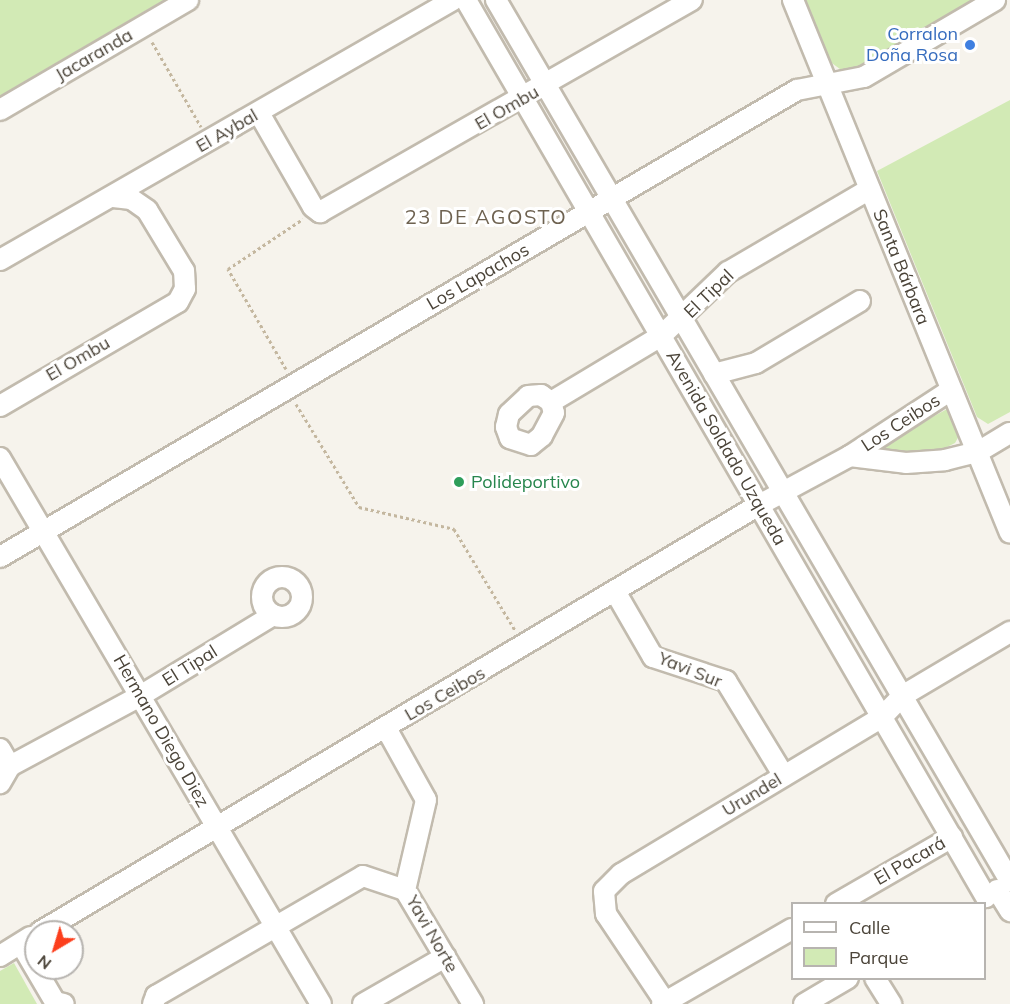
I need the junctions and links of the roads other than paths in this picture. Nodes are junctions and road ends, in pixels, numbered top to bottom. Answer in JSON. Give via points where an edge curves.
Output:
{"nodes":[{"id":1,"x":188,"y":0,"type":"edge"},
{"id":2,"x":453,"y":0,"type":"edge"},
{"id":3,"x":466,"y":0,"type":"edge"},
{"id":4,"x":496,"y":0,"type":"edge"},
{"id":5,"x":692,"y":0,"type":"edge"},
{"id":6,"x":793,"y":0,"type":"edge"},
{"id":7,"x":995,"y":0,"type":"edge"},
{"id":8,"x":826,"y":85,"type":"junction"},
{"id":9,"x":546,"y":86,"type":"junction"},
{"id":10,"x":524,"y":99,"type":"junction"},
{"id":11,"x":0,"y":110,"type":"edge"},
{"id":12,"x":259,"y":113,"type":"junction"},
{"id":13,"x":870,"y":189,"type":"junction"},
{"id":14,"x":111,"y":197,"type":"junction"},
{"id":15,"x":612,"y":199,"type":"junction"},
{"id":16,"x":589,"y":212,"type":"junction"},
{"id":17,"x":0,"y":260,"type":"edge"},
{"id":18,"x":860,"y":301,"type":"dead end"},
{"id":19,"x":682,"y":320,"type":"junction"},
{"id":20,"x":661,"y":336,"type":"junction"},
{"id":21,"x":714,"y":374,"type":"junction"},
{"id":22,"x":951,"y":390,"type":"junction"},
{"id":23,"x":551,"y":402,"type":"dead end"},
{"id":24,"x":0,"y":405,"type":"edge"},
{"id":25,"x":1010,"y":433,"type":"edge"},
{"id":26,"x":978,"y":452,"type":"junction"},
{"id":27,"x":850,"y":456,"type":"junction"},
{"id":28,"x":0,"y":458,"type":"edge"},
{"id":29,"x":783,"y":492,"type":"junction"},
{"id":30,"x":759,"y":505,"type":"junction"},
{"id":31,"x":44,"y":532,"type":"junction"},
{"id":32,"x":1010,"y":533,"type":"edge"},
{"id":33,"x":0,"y":557,"type":"edge"},
{"id":34,"x":616,"y":593,"type":"junction"},
{"id":35,"x":273,"y":615,"type":"dead end"},
{"id":36,"x":1010,"y":632,"type":"edge"},
{"id":37,"x":140,"y":696,"type":"junction"},
{"id":38,"x":902,"y":696,"type":"junction"},
{"id":39,"x":882,"y":717,"type":"junction"},
{"id":40,"x":386,"y":728,"type":"junction"},
{"id":41,"x":0,"y":749,"type":"edge"},
{"id":42,"x":5,"y":775,"type":"edge"},
{"id":43,"x":784,"y":776,"type":"junction"},
{"id":44,"x":218,"y":828,"type":"junction"},
{"id":45,"x":952,"y":837,"type":"junction"},
{"id":46,"x":405,"y":890,"type":"junction"},
{"id":47,"x":996,"y":891,"type":"edge"},
{"id":48,"x":838,"y":902,"type":"edge"},
{"id":49,"x":1010,"y":911,"type":"edge"},
{"id":50,"x":61,"y":920,"type":"edge"},
{"id":51,"x":276,"y":926,"type":"junction"},
{"id":52,"x":791,"y":930,"type":"edge"},
{"id":53,"x":24,"y":941,"type":"edge"},
{"id":54,"x":0,"y":956,"type":"edge"},
{"id":55,"x":445,"y":957,"type":"junction"},
{"id":56,"x":46,"y":980,"type":"edge"},
{"id":57,"x":845,"y":980,"type":"edge"},
{"id":58,"x":877,"y":980,"type":"edge"},
{"id":59,"x":663,"y":1003,"type":"edge"},
{"id":60,"x":64,"y":1004,"type":"edge"},
{"id":61,"x":153,"y":1004,"type":"edge"},
{"id":62,"x":321,"y":1004,"type":"edge"},
{"id":63,"x":363,"y":1004,"type":"edge"},
{"id":64,"x":473,"y":1004,"type":"edge"},
{"id":65,"x":804,"y":1004,"type":"edge"},
{"id":66,"x":891,"y":1004,"type":"edge"}],
"edges":[{"from":1,"to":11,"type":"street","name":"Jacaranda"},
{"from":2,"to":12,"type":"street","name":"El Aybal"},
{"from":3,"to":10,"type":"street","name":"Avenida Soldado Uzqueda"},
{"from":4,"to":9,"type":"street","name":"Avenida Soldado Uzqueda"},
{"from":5,"to":9,"type":"street","name":"El Ombu"},
{"from":6,"to":8,"type":"street","name":"Santa Bárbara"},
{"from":7,"to":8,"type":"street","name":"Los Lapachos","via":[[864,77]]},
{"from":8,"to":13,"type":"street","name":"Santa Bárbara"},
{"from":8,"to":15,"type":"street","name":"Los Lapachos","via":[[797,90]]},
{"from":9,"to":10,"type":"street","name":"El Ombu"},
{"from":9,"to":15,"type":"street","name":"Avenida Soldado Uzqueda"},
{"from":10,"to":12,"type":"street","name":"El Ombu","via":[[318,211]]},
{"from":10,"to":16,"type":"street","name":"Avenida Soldado Uzqueda"},
{"from":12,"to":14,"type":"street","name":"El Aybal"},
{"from":13,"to":19,"type":"street","name":"El Tipal","via":[[728,272]]},
{"from":13,"to":22,"type":"street","name":"Santa Bárbara"},
{"from":14,"to":17,"type":"street","name":"El Aybal"},
{"from":14,"to":24,"type":"street","name":"El Ombu","via":[[130,199],[147,210],[184,271],[185,288],[178,302]]},
{"from":15,"to":16,"type":"street","name":"Los Lapachos"},
{"from":15,"to":19,"type":"street","name":"Avenida Soldado Uzqueda"},
{"from":16,"to":20,"type":"street","name":"Avenida Soldado Uzqueda"},
{"from":16,"to":31,"type":"street","name":"Los Lapachos"},
{"from":18,"to":21,"type":"street","via":[[756,363]]},
{"from":19,"to":20,"type":"street","name":"El Tipal"},
{"from":19,"to":21,"type":"street","name":"Avenida Soldado Uzqueda"},
{"from":20,"to":23,"type":"street","name":"El Tipal"},
{"from":20,"to":30,"type":"street","name":"Avenida Soldado Uzqueda"},
{"from":21,"to":29,"type":"street","name":"Avenida Soldado Uzqueda"},
{"from":22,"to":26,"type":"street","name":"Santa Bárbara"},
{"from":22,"to":27,"type":"street","name":"Los Ceibos"},
{"from":25,"to":26,"type":"street","name":"Los Ceibos"},
{"from":26,"to":27,"type":"street","name":"Los Ceibos","via":[[906,463]]},
{"from":26,"to":32,"type":"street","name":"Santa Bárbara"},
{"from":27,"to":29,"type":"street","name":"Los Ceibos"},
{"from":28,"to":31,"type":"street","name":"Hermano Diego Diez"},
{"from":29,"to":30,"type":"street","name":"Los Ceibos"},
{"from":29,"to":38,"type":"street","name":"Avenida Soldado Uzqueda"},
{"from":30,"to":34,"type":"street","name":"Los Ceibos"},
{"from":30,"to":39,"type":"street","name":"Avenida Soldado Uzqueda"},
{"from":31,"to":33,"type":"street","name":"Los Lapachos"},
{"from":31,"to":37,"type":"street","name":"Hermano Diego Diez"},
{"from":34,"to":40,"type":"street","name":"Los Ceibos"},
{"from":34,"to":43,"type":"street","name":"Yavi Sur","via":[[653,657],[726,681]]},
{"from":35,"to":37,"type":"street","name":"El Tipal"},
{"from":36,"to":38,"type":"street","name":"Urundel"},
{"from":37,"to":42,"type":"street","name":"El Tipal"},
{"from":37,"to":44,"type":"street","name":"Hermano Diego Diez"},
{"from":38,"to":39,"type":"street","name":"Urundel"},
{"from":38,"to":47,"type":"street","name":"Avenida Soldado Uzqueda"},
{"from":39,"to":43,"type":"street","name":"Urundel"},
{"from":39,"to":45,"type":"street","name":"Avenida Soldado Uzqueda"},
{"from":40,"to":44,"type":"street","name":"Los Ceibos"},
{"from":40,"to":46,"type":"street","name":"Yavi Norte","via":[[426,800]]},
{"from":41,"to":42,"type":"street","name":"El Tipal"},
{"from":43,"to":59,"type":"street","name":"Urundel","via":[[621,874],[604,891],[606,914]]},
{"from":44,"to":50,"type":"street","name":"Los Ceibos"},
{"from":44,"to":51,"type":"street","name":"Hermano Diego Diez"},
{"from":45,"to":47,"type":"street","name":"Avenida Soldado Uzqueda"},
{"from":45,"to":48,"type":"street","name":"El Pacará"},
{"from":46,"to":51,"type":"street","via":[[363,876]]},
{"from":46,"to":55,"type":"street","name":"Yavi Norte"},
{"from":47,"to":49,"type":"street","name":"Avenida Soldado Uzqueda"},
{"from":51,"to":61,"type":"street","via":[[156,996]]},
{"from":51,"to":62,"type":"street","name":"Hermano Diego Diez"},
{"from":52,"to":59,"type":"street"},
{"from":53,"to":54,"type":"street"},
{"from":55,"to":63,"type":"street"},
{"from":55,"to":64,"type":"street","name":"Yavi Norte"},
{"from":56,"to":60,"type":"street","via":[[55,1002]]},
{"from":57,"to":65,"type":"street"},
{"from":58,"to":66,"type":"street"}]}
